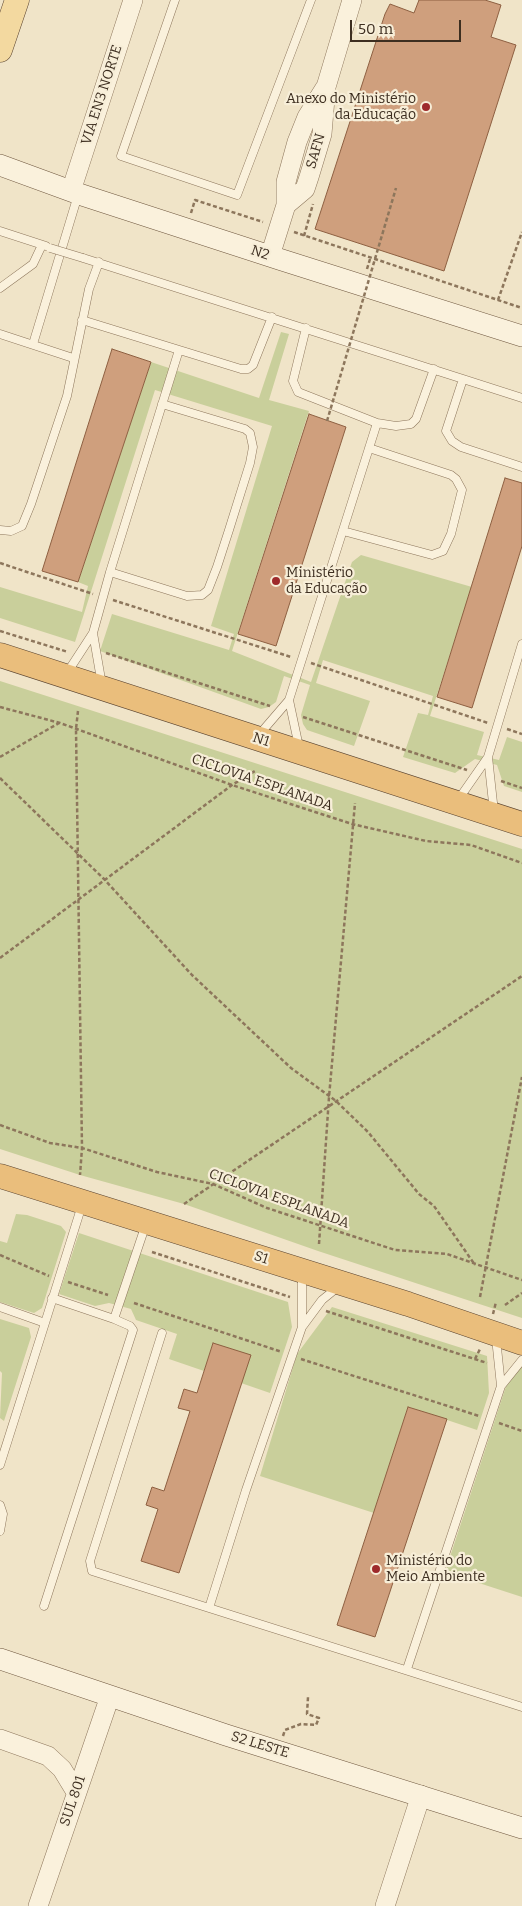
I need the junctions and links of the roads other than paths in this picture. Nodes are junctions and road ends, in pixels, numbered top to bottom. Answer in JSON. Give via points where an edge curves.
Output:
{"nodes":[{"id":1,"x":17,"y":0,"type":"edge"},
{"id":2,"x":133,"y":0,"type":"edge"},
{"id":3,"x":175,"y":0,"type":"edge"},
{"id":4,"x":311,"y":0,"type":"edge"},
{"id":5,"x":352,"y":0,"type":"edge"},
{"id":6,"x":0,"y":50,"type":"edge"},
{"id":7,"x":315,"y":120,"type":"junction"},
{"id":8,"x":0,"y":165,"type":"edge"},
{"id":9,"x":286,"y":182,"type":"junction"},
{"id":10,"x":305,"y":189,"type":"junction"},
{"id":11,"x":75,"y":192,"type":"junction"},
{"id":12,"x":286,"y":205,"type":"junction"},
{"id":13,"x":0,"y":232,"type":"edge"},
{"id":14,"x":42,"y":245,"type":"junction"},
{"id":15,"x":270,"y":256,"type":"junction"},
{"id":16,"x":99,"y":262,"type":"junction"},
{"id":17,"x":0,"y":288,"type":"edge"},
{"id":18,"x":272,"y":317,"type":"junction"},
{"id":19,"x":82,"y":320,"type":"junction"},
{"id":20,"x":306,"y":328,"type":"junction"},
{"id":21,"x":0,"y":334,"type":"edge"},
{"id":22,"x":522,"y":336,"type":"edge"},
{"id":23,"x":33,"y":344,"type":"junction"},
{"id":24,"x":179,"y":350,"type":"junction"},
{"id":25,"x":73,"y":358,"type":"junction"},
{"id":26,"x":434,"y":369,"type":"junction"},
{"id":27,"x":463,"y":379,"type":"junction"},
{"id":28,"x":522,"y":398,"type":"edge"},
{"id":29,"x":162,"y":404,"type":"junction"},
{"id":30,"x":377,"y":423,"type":"junction"},
{"id":31,"x":369,"y":448,"type":"junction"},
{"id":32,"x":522,"y":468,"type":"edge"},
{"id":33,"x":0,"y":530,"type":"edge"},
{"id":34,"x":343,"y":531,"type":"junction"},
{"id":35,"x":110,"y":572,"type":"junction"},
{"id":36,"x":93,"y":633,"type":"junction"},
{"id":37,"x":522,"y":644,"type":"edge"},
{"id":38,"x":0,"y":655,"type":"edge"},
{"id":39,"x":65,"y":676,"type":"junction"},
{"id":40,"x":103,"y":688,"type":"junction"},
{"id":41,"x":289,"y":700,"type":"junction"},
{"id":42,"x":256,"y":738,"type":"junction"},
{"id":43,"x":300,"y":752,"type":"junction"},
{"id":44,"x":488,"y":757,"type":"junction"},
{"id":45,"x":456,"y":803,"type":"junction"},
{"id":46,"x":494,"y":815,"type":"junction"},
{"id":47,"x":522,"y":824,"type":"edge"},
{"id":48,"x":0,"y":1176,"type":"edge"},
{"id":49,"x":83,"y":1202,"type":"junction"},
{"id":50,"x":147,"y":1221,"type":"junction"},
{"id":51,"x":302,"y":1271,"type":"junction"},
{"id":52,"x":342,"y":1284,"type":"junction"},
{"id":53,"x":52,"y":1298,"type":"junction"},
{"id":54,"x":0,"y":1307,"type":"edge"},
{"id":55,"x":114,"y":1319,"type":"junction"},
{"id":56,"x":45,"y":1322,"type":"junction"},
{"id":57,"x":302,"y":1327,"type":"junction"},
{"id":58,"x":162,"y":1333,"type":"dead end"},
{"id":59,"x":496,"y":1335,"type":"junction"},
{"id":60,"x":522,"y":1343,"type":"edge"},
{"id":61,"x":522,"y":1360,"type":"edge"},
{"id":62,"x":501,"y":1386,"type":"junction"},
{"id":63,"x":3,"y":1447,"type":"edge"},
{"id":64,"x":0,"y":1465,"type":"edge"},
{"id":65,"x":0,"y":1505,"type":"edge"},
{"id":66,"x":0,"y":1531,"type":"edge"},
{"id":67,"x":44,"y":1606,"type":"dead end"},
{"id":68,"x":209,"y":1608,"type":"junction"},
{"id":69,"x":0,"y":1660,"type":"edge"},
{"id":70,"x":406,"y":1668,"type":"junction"},
{"id":71,"x":110,"y":1696,"type":"junction"},
{"id":72,"x":522,"y":1707,"type":"edge"},
{"id":73,"x":0,"y":1739,"type":"edge"},
{"id":74,"x":76,"y":1792,"type":"junction"},
{"id":75,"x":421,"y":1795,"type":"junction"},
{"id":76,"x":522,"y":1828,"type":"edge"},
{"id":77,"x":38,"y":1906,"type":"edge"},
{"id":78,"x":385,"y":1906,"type":"edge"}],
"edges":[{"from":1,"to":6,"type":"main road"},
{"from":2,"to":11,"type":"street","name":"VIA EN3 NORTE"},
{"from":3,"to":4,"type":"lane","via":[[121,156],[238,195]]},
{"from":5,"to":7,"type":"street","name":"SAFN"},
{"from":7,"to":9,"type":"street","name":"SAFN"},
{"from":7,"to":10,"type":"street","name":"SAFN","via":[[322,134]]},
{"from":8,"to":11,"type":"main road","name":"N2"},
{"from":9,"to":10,"type":"street","via":[[295,188]]},
{"from":9,"to":12,"type":"street","name":"SAFN"},
{"from":10,"to":12,"type":"street"},
{"from":11,"to":15,"type":"main road","name":"N2"},
{"from":11,"to":23,"type":"lane"},
{"from":12,"to":15,"type":"street","name":"SAFN"},
{"from":13,"to":14,"type":"lane"},
{"from":14,"to":16,"type":"lane","bridge":true},
{"from":14,"to":17,"type":"lane","via":[[33,264]]},
{"from":15,"to":22,"type":"main road","name":"N2"},
{"from":16,"to":18,"type":"lane"},
{"from":16,"to":19,"type":"lane"},
{"from":18,"to":20,"type":"lane"},
{"from":18,"to":24,"type":"lane","via":[[253,365],[248,369],[233,368]]},
{"from":19,"to":24,"type":"lane"},
{"from":19,"to":25,"type":"lane"},
{"from":20,"to":26,"type":"lane"},
{"from":20,"to":30,"type":"lane","via":[[293,381],[298,392]]},
{"from":21,"to":23,"type":"lane"},
{"from":23,"to":25,"type":"lane"},
{"from":24,"to":29,"type":"lane"},
{"from":25,"to":33,"type":"lane","via":[[68,396],[28,512],[18,530]]},
{"from":26,"to":27,"type":"lane"},
{"from":26,"to":30,"type":"lane","via":[[416,419],[411,424]]},
{"from":27,"to":28,"type":"lane"},
{"from":27,"to":32,"type":"lane","via":[[446,431],[448,436],[461,447]]},
{"from":29,"to":35,"type":"lane"},
{"from":29,"to":35,"type":"lane","via":[[245,429],[252,437],[250,463],[208,590],[202,595],[187,596]]},
{"from":30,"to":31,"type":"lane"},
{"from":31,"to":34,"type":"lane"},
{"from":31,"to":34,"type":"lane","via":[[456,479],[462,490],[451,534],[443,551],[432,555]]},
{"from":34,"to":41,"type":"lane"},
{"from":35,"to":36,"type":"lane"},
{"from":36,"to":39,"type":"lane"},
{"from":36,"to":40,"type":"lane"},
{"from":37,"to":44,"type":"lane"},
{"from":38,"to":39,"type":"highway","name":"N1"},
{"from":39,"to":40,"type":"highway","name":"N1"},
{"from":40,"to":42,"type":"highway","name":"N1"},
{"from":41,"to":42,"type":"lane"},
{"from":41,"to":43,"type":"lane"},
{"from":42,"to":43,"type":"highway","name":"N1"},
{"from":43,"to":45,"type":"highway","name":"N1"},
{"from":44,"to":45,"type":"lane"},
{"from":44,"to":46,"type":"lane"},
{"from":45,"to":46,"type":"highway","name":"N1"},
{"from":46,"to":47,"type":"highway","name":"N1"},
{"from":48,"to":49,"type":"highway","name":"S1"},
{"from":49,"to":50,"type":"highway","name":"S1"},
{"from":49,"to":53,"type":"lane"},
{"from":50,"to":51,"type":"highway","name":"S1"},
{"from":50,"to":55,"type":"lane"},
{"from":51,"to":52,"type":"highway","name":"S1"},
{"from":51,"to":57,"type":"lane"},
{"from":52,"to":57,"type":"lane","via":[[315,1308]]},
{"from":52,"to":59,"type":"highway","name":"S1"},
{"from":53,"to":55,"type":"lane"},
{"from":53,"to":56,"type":"lane"},
{"from":54,"to":56,"type":"lane"},
{"from":55,"to":67,"type":"lane","via":[[132,1328],[132,1334]]},
{"from":56,"to":63,"type":"lane"},
{"from":57,"to":68,"type":"lane"},
{"from":58,"to":68,"type":"lane","via":[[90,1568],[107,1577]]},
{"from":59,"to":60,"type":"highway","name":"S1"},
{"from":59,"to":62,"type":"lane"},
{"from":61,"to":62,"type":"lane"},
{"from":62,"to":70,"type":"lane"},
{"from":63,"to":64,"type":"lane"},
{"from":65,"to":66,"type":"lane","via":[[3,1514]]},
{"from":68,"to":70,"type":"lane"},
{"from":69,"to":71,"type":"main road","name":"S2 LESTE"},
{"from":70,"to":72,"type":"lane"},
{"from":71,"to":74,"type":"street","name":"SUL 801"},
{"from":71,"to":75,"type":"main road","name":"S2 LESTE"},
{"from":73,"to":74,"type":"street","via":[[48,1756],[62,1769]]},
{"from":74,"to":77,"type":"street","name":"SUL 801"},
{"from":75,"to":76,"type":"main road","name":"S2 LESTE"},
{"from":75,"to":78,"type":"street"}]}
